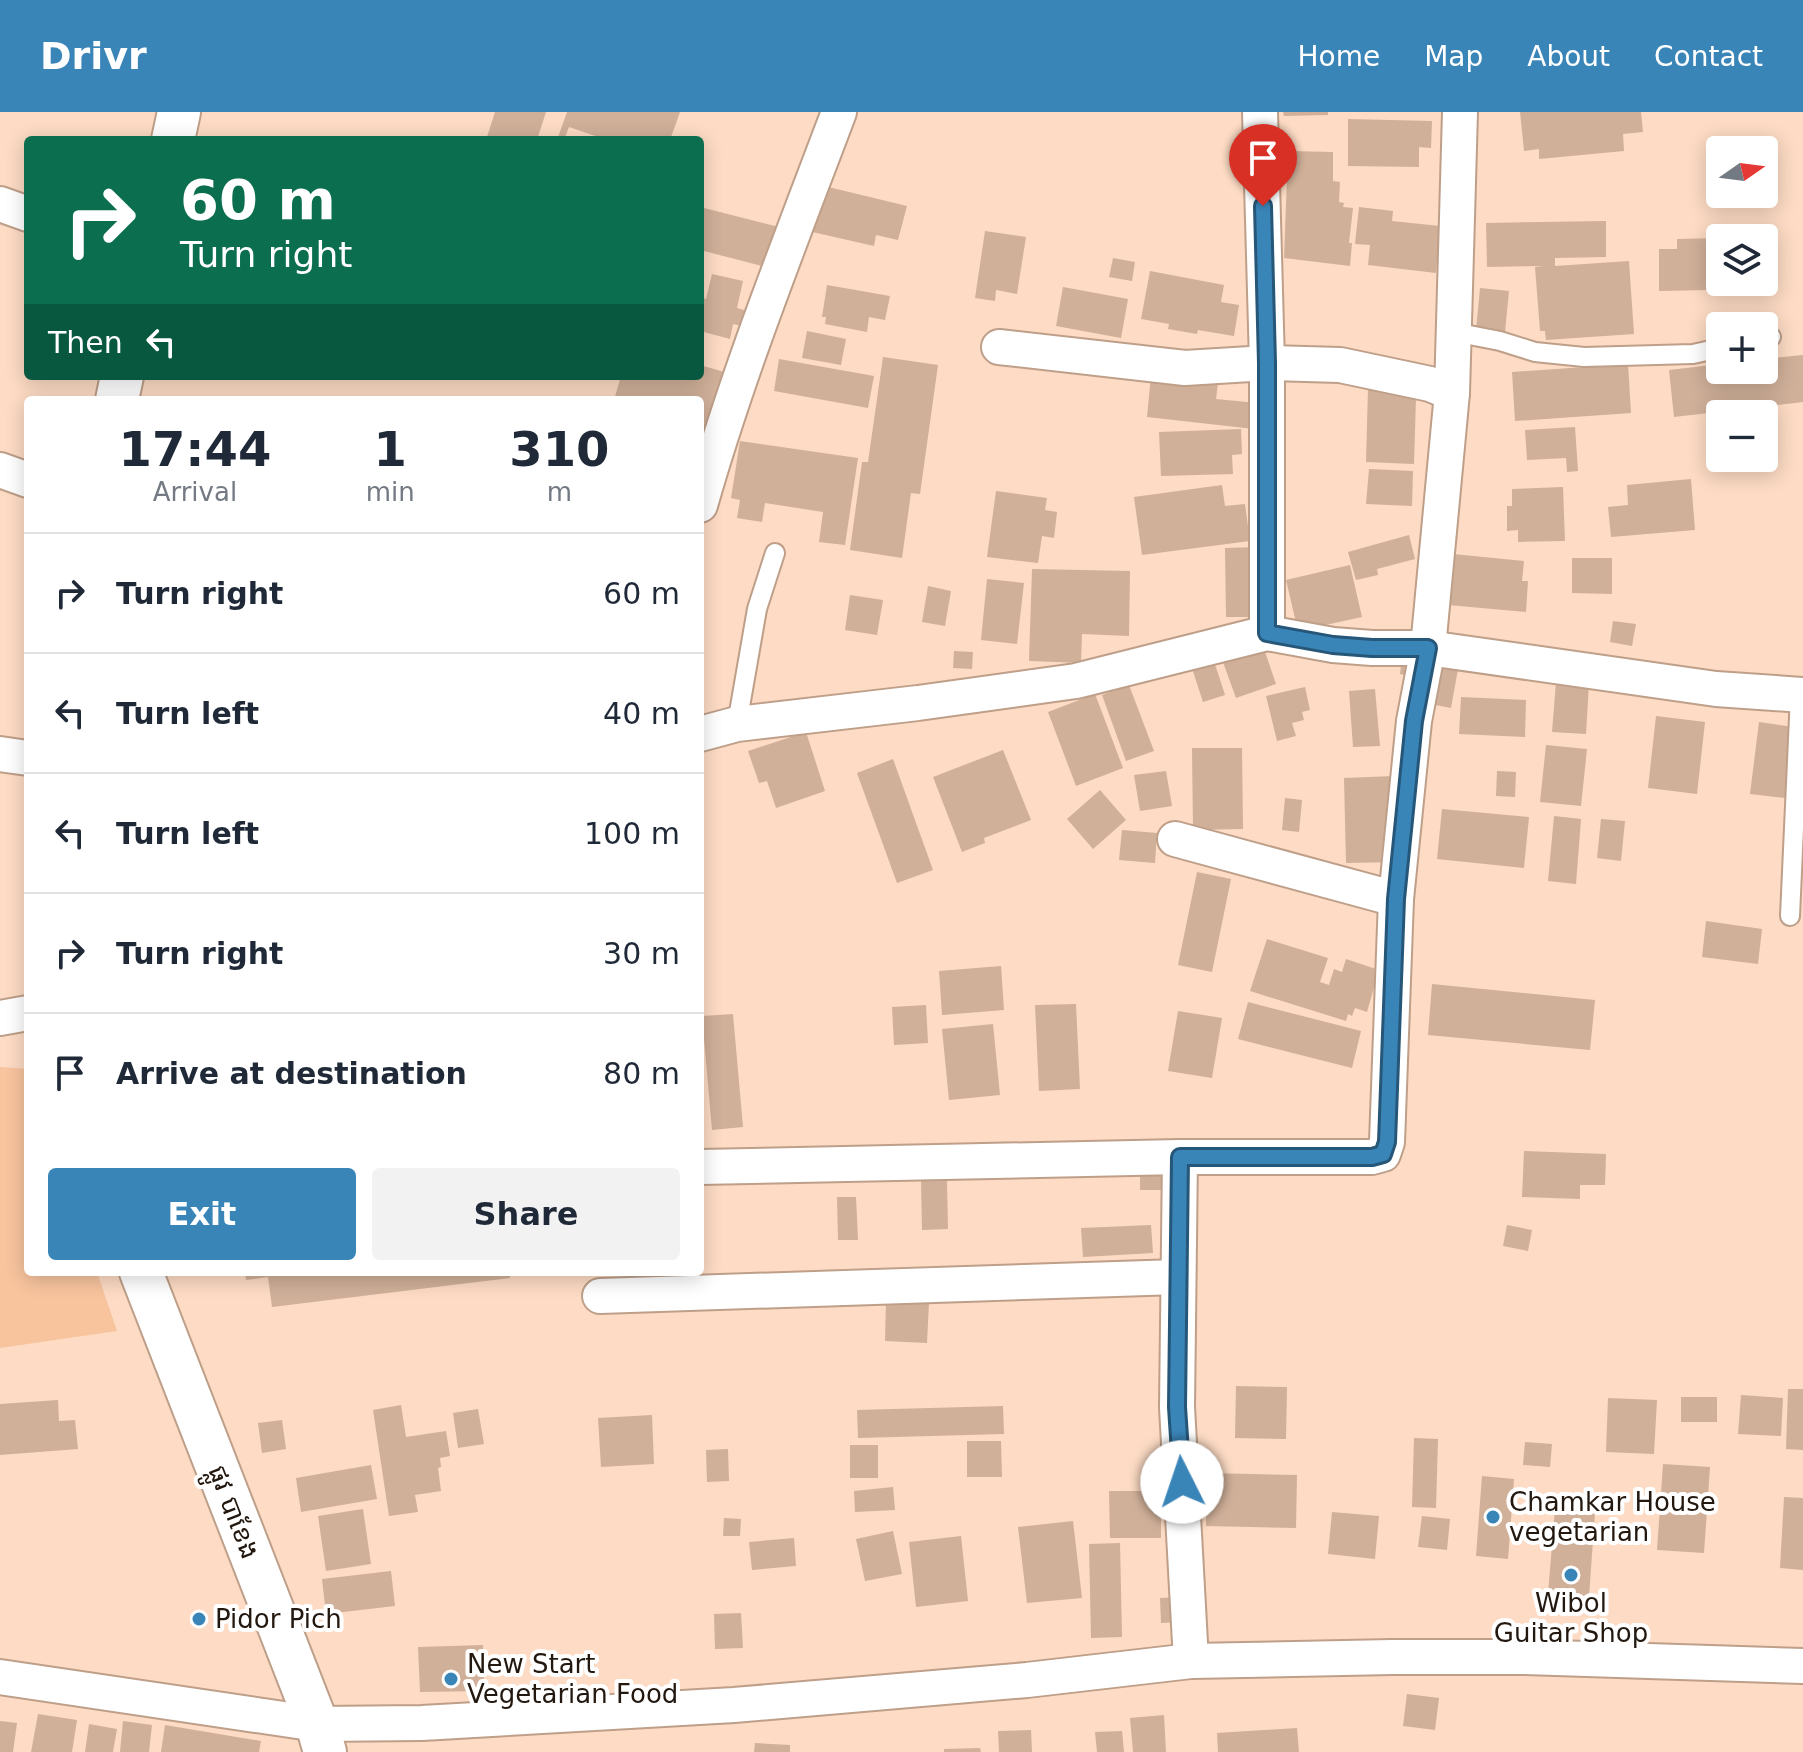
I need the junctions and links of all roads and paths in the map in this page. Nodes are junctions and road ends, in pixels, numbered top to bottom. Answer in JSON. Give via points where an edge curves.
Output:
{"nodes":[{"id":1,"x":179,"y":112,"type":"edge"},
{"id":2,"x":839,"y":112,"type":"edge"},
{"id":3,"x":1260,"y":112,"type":"edge"},
{"id":4,"x":1460,"y":112,"type":"edge"},
{"id":5,"x":174,"y":136,"type":"edge"},
{"id":6,"x":0,"y":204,"type":"edge"},
{"id":7,"x":24,"y":213,"type":"edge"},
{"id":8,"x":1454,"y":332,"type":"junction"},
{"id":9,"x":999,"y":347,"type":"dead end"},
{"id":10,"x":1706,"y":351,"type":"edge"},
{"id":11,"x":1267,"y":363,"type":"junction"},
{"id":12,"x":1452,"y":393,"type":"junction"},
{"id":13,"x":0,"y":470,"type":"edge"},
{"id":14,"x":24,"y":479,"type":"edge"},
{"id":15,"x":704,"y":492,"type":"edge"},
{"id":16,"x":775,"y":553,"type":"dead end"},
{"id":17,"x":1267,"y":633,"type":"junction"},
{"id":18,"x":1428,"y":648,"type":"junction"},
{"id":19,"x":1801,"y":695,"type":"edge"},
{"id":20,"x":737,"y":724,"type":"junction"},
{"id":21,"x":704,"y":733,"type":"edge"},
{"id":22,"x":0,"y":754,"type":"edge"},
{"id":23,"x":24,"y":757,"type":"edge"},
{"id":24,"x":1175,"y":839,"type":"dead end"},
{"id":25,"x":1396,"y":899,"type":"junction"},
{"id":26,"x":1790,"y":916,"type":"dead end"},
{"id":27,"x":24,"y":1014,"type":"edge"},
{"id":28,"x":0,"y":1018,"type":"edge"},
{"id":29,"x":1180,"y":1157,"type":"junction"},
{"id":30,"x":704,"y":1167,"type":"edge"},
{"id":31,"x":143,"y":1276,"type":"edge"},
{"id":32,"x":1178,"y":1277,"type":"junction"},
{"id":33,"x":600,"y":1296,"type":"dead end"},
{"id":34,"x":1191,"y":1661,"type":"junction"},
{"id":35,"x":1803,"y":1666,"type":"edge"},
{"id":36,"x":0,"y":1677,"type":"edge"},
{"id":37,"x":321,"y":1738,"type":"edge"}],
"edges":[{"from":1,"to":5,"type":"street"},
{"from":2,"to":15,"type":"street"},
{"from":3,"to":11,"type":"street"},
{"from":4,"to":8,"type":"street"},
{"from":6,"to":7,"type":"street"},
{"from":8,"to":10,"type":"lane","via":[[1535,352],[1584,357]]},
{"from":8,"to":12,"type":"street"},
{"from":9,"to":11,"type":"street","via":[[1185,368]]},
{"from":11,"to":12,"type":"street","via":[[1340,365]]},
{"from":11,"to":17,"type":"street"},
{"from":12,"to":18,"type":"street"},
{"from":13,"to":14,"type":"street"},
{"from":16,"to":20,"type":"lane","via":[[757,609]]},
{"from":17,"to":18,"type":"street","via":[[1333,645]]},
{"from":17,"to":20,"type":"street","via":[[1076,681]]},
{"from":18,"to":19,"type":"street","via":[[1716,689]]},
{"from":18,"to":25,"type":"street","via":[[1414,721]]},
{"from":19,"to":26,"type":"lane"},
{"from":20,"to":21,"type":"street"},
{"from":22,"to":23,"type":"street"},
{"from":24,"to":25,"type":"street"},
{"from":25,"to":29,"type":"street","via":[[1383,1154]]},
{"from":27,"to":28,"type":"street"},
{"from":29,"to":30,"type":"street"},
{"from":29,"to":32,"type":"street"},
{"from":31,"to":37,"type":"street","name":"ផ្លូវ បាខែង"},
{"from":32,"to":33,"type":"street"},
{"from":32,"to":34,"type":"street","via":[[1177,1407]]},
{"from":34,"to":35,"type":"street","via":[[1509,1657]]},
{"from":34,"to":37,"type":"street","via":[[734,1705],[422,1723]]},
{"from":36,"to":37,"type":"street"}]}
